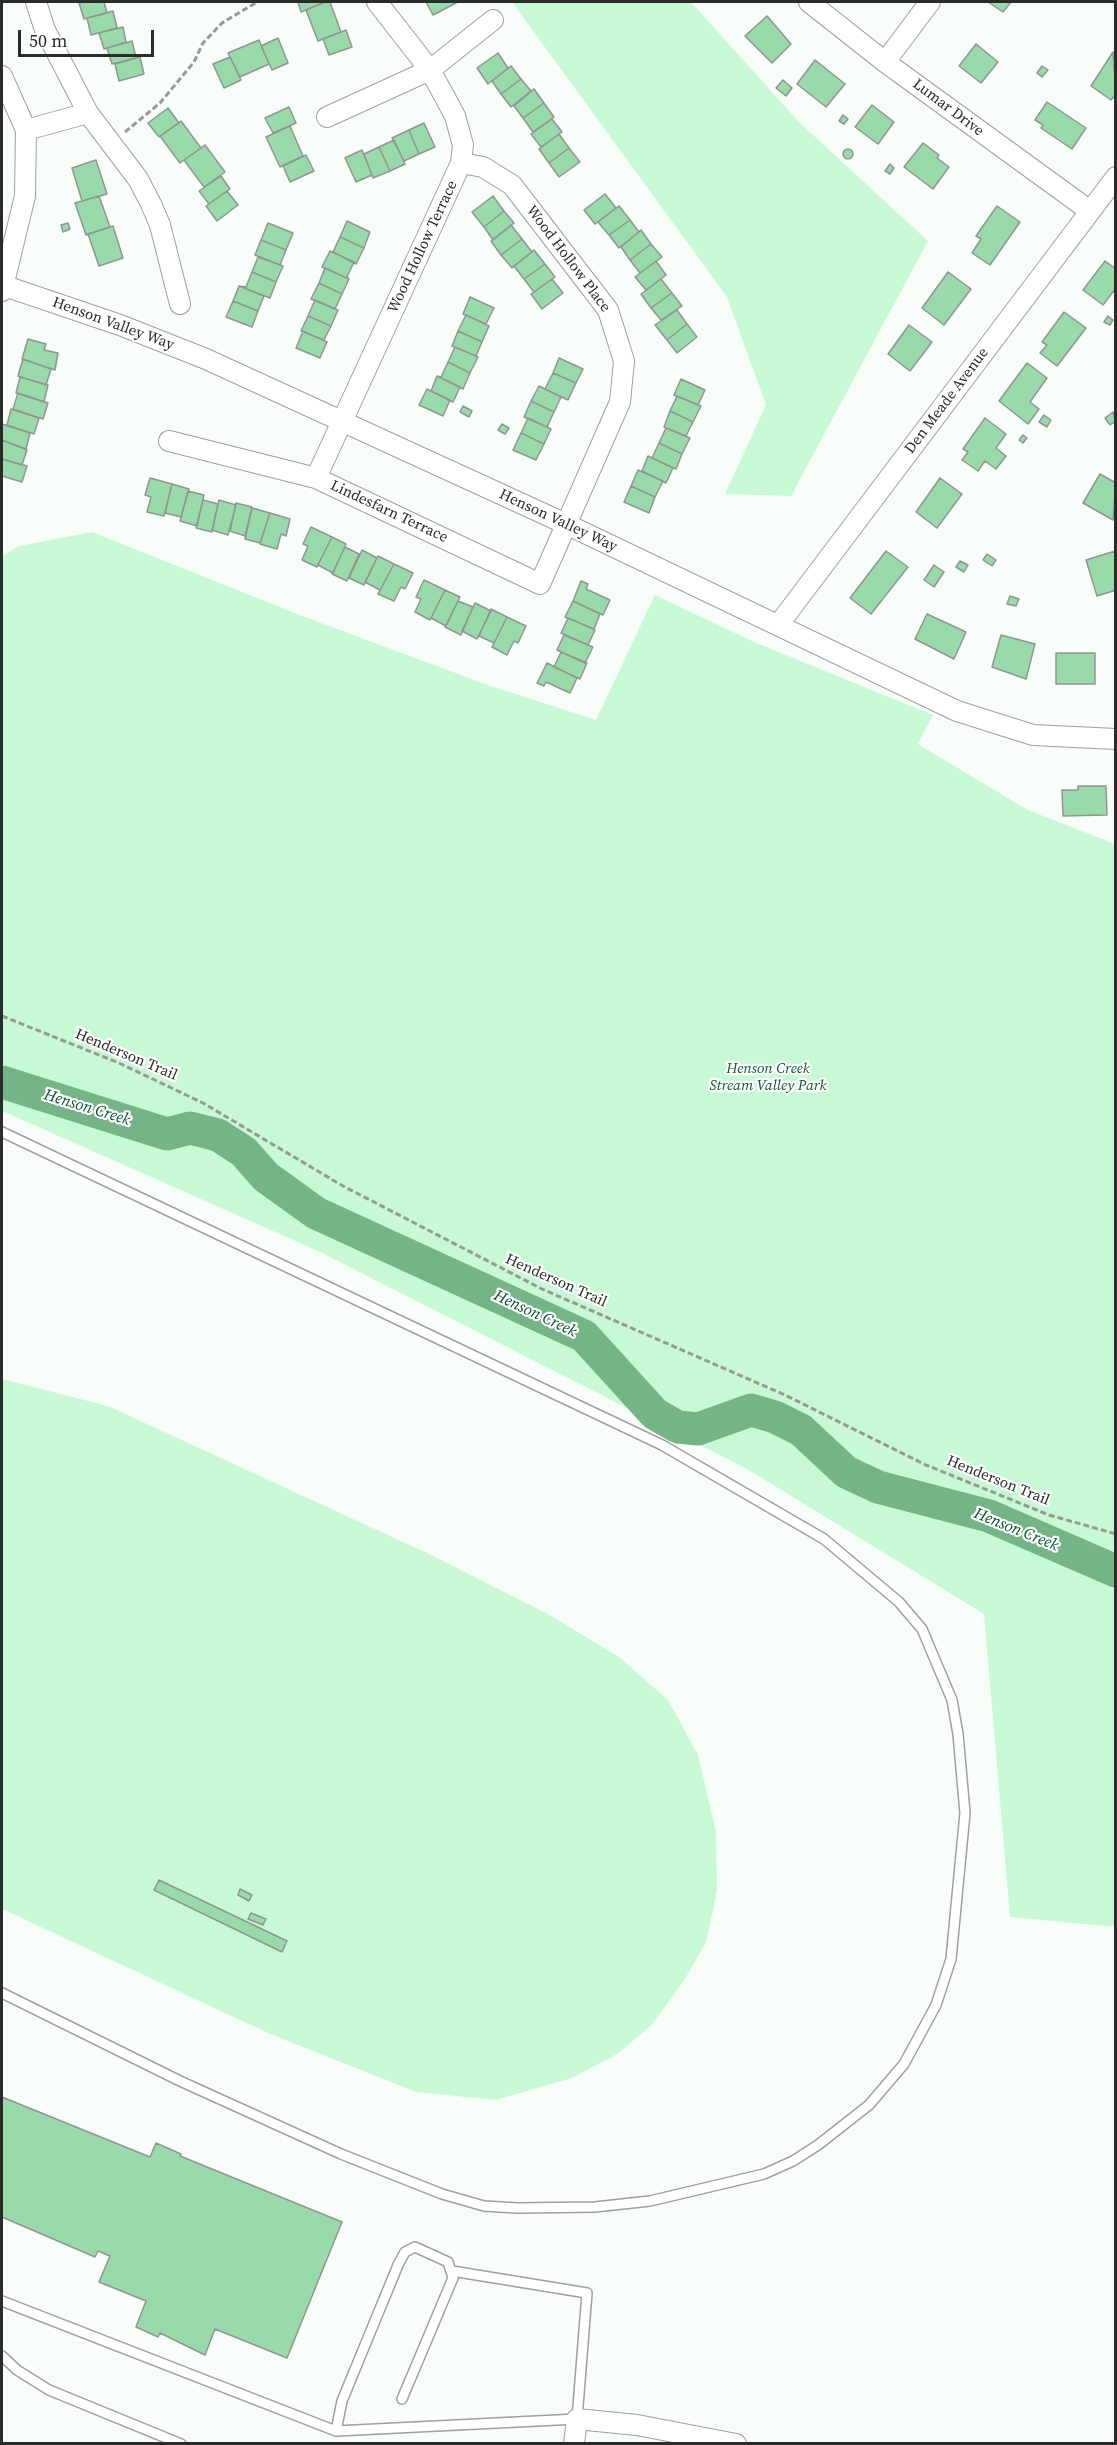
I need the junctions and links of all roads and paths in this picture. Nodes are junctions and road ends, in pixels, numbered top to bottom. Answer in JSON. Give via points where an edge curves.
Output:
{"nodes":[{"id":1,"x":36,"y":2,"type":"edge"},
{"id":2,"x":257,"y":2,"type":"edge"},
{"id":3,"x":376,"y":2,"type":"edge"},
{"id":4,"x":809,"y":2,"type":"edge"},
{"id":5,"x":930,"y":2,"type":"edge"},
{"id":6,"x":492,"y":20,"type":"dead end"},
{"id":7,"x":885,"y":62,"type":"junction"},
{"id":8,"x":430,"y":70,"type":"junction"},
{"id":9,"x":2,"y":76,"type":"edge"},
{"id":10,"x":88,"y":113,"type":"junction"},
{"id":11,"x":327,"y":117,"type":"dead end"},
{"id":12,"x":26,"y":130,"type":"junction"},
{"id":13,"x":112,"y":143,"type":"junction"},
{"id":14,"x":461,"y":163,"type":"junction"},
{"id":15,"x":1116,"y":177,"type":"edge"},
{"id":16,"x":1090,"y":211,"type":"junction"},
{"id":17,"x":2,"y":287,"type":"edge"},
{"id":18,"x":180,"y":304,"type":"dead end"},
{"id":19,"x":341,"y":422,"type":"junction"},
{"id":20,"x":169,"y":441,"type":"dead end"},
{"id":21,"x":316,"y":478,"type":"junction"},
{"id":22,"x":566,"y":524,"type":"junction"},
{"id":23,"x":779,"y":624,"type":"junction"},
{"id":24,"x":1116,"y":739,"type":"edge"},
{"id":25,"x":2,"y":1016,"type":"edge"},
{"id":26,"x":2,"y":1132,"type":"edge"},
{"id":27,"x":1116,"y":1534,"type":"edge"},
{"id":28,"x":2,"y":1993,"type":"edge"},
{"id":29,"x":452,"y":2271,"type":"junction"},
{"id":30,"x":2,"y":2301,"type":"edge"},
{"id":31,"x":2,"y":2356,"type":"edge"},
{"id":32,"x":402,"y":2399,"type":"dead end"},
{"id":33,"x":577,"y":2419,"type":"junction"},
{"id":34,"x":336,"y":2431,"type":"junction"},
{"id":35,"x":181,"y":2444,"type":"edge"},
{"id":36,"x":574,"y":2444,"type":"edge"},
{"id":37,"x":736,"y":2444,"type":"edge"}],
"edges":[{"from":1,"to":10,"type":"street","via":[[45,30]]},
{"from":2,"to":13,"type":"path","via":[[222,23],[160,103]]},
{"from":3,"to":8,"type":"street"},
{"from":4,"to":7,"type":"street","name":"Lumar Drive"},
{"from":5,"to":7,"type":"street"},
{"from":6,"to":8,"type":"street"},
{"from":7,"to":16,"type":"street","name":"Lumar Drive"},
{"from":8,"to":11,"type":"street"},
{"from":8,"to":14,"type":"street","name":"Wood Hollow Terrace","via":[[455,116],[463,145]]},
{"from":9,"to":12,"type":"street"},
{"from":10,"to":12,"type":"street"},
{"from":10,"to":13,"type":"street"},
{"from":12,"to":17,"type":"street","via":[[25,196]]},
{"from":13,"to":18,"type":"street","via":[[138,179],[160,225]]},
{"from":14,"to":19,"type":"street","name":"Wood Hollow Terrace"},
{"from":14,"to":22,"type":"street","name":"Wood Hollow Place","via":[[483,167],[512,185],[608,310],[620,342],[624,361],[620,402]]},
{"from":15,"to":16,"type":"street","name":"Den Meade Avenue"},
{"from":16,"to":23,"type":"street","name":"Den Meade Avenue"},
{"from":17,"to":19,"type":"street","name":"Henson Valley Way","via":[[78,310],[195,355]]},
{"from":19,"to":21,"type":"street","name":"Wood Hollow Terrace"},
{"from":19,"to":22,"type":"street","name":"Henson Valley Way"},
{"from":20,"to":21,"type":"street","name":"Lindesfarn Terrace"},
{"from":21,"to":22,"type":"street","name":"Lindesfarn Terrace","via":[[540,584]]},
{"from":22,"to":23,"type":"street","name":"Henson Valley Way"},
{"from":23,"to":24,"type":"street","name":"Henson Valley Way","via":[[981,720],[1033,735]]},
{"from":25,"to":27,"type":"path","name":"Henderson Trail","via":[[119,1063],[203,1103],[343,1186],[523,1280],[785,1395],[926,1465],[1049,1515]]},
{"from":26,"to":28,"type":"lane","via":[[662,1445],[824,1539],[899,1602],[922,1629],[952,1700],[965,1813],[951,1959],[936,2005],[904,2064],[869,2105],[793,2161],[764,2174],[650,2201],[595,2207],[517,2208],[484,2206],[442,2194],[340,2154],[180,2081]]},
{"from":29,"to":32,"type":"lane","via":[[453,2278]]},
{"from":29,"to":33,"type":"lane","via":[[587,2293]]},
{"from":29,"to":34,"type":"lane","via":[[440,2257],[415,2247],[405,2252],[342,2402]]},
{"from":30,"to":34,"type":"lane"},
{"from":31,"to":35,"type":"lane","via":[[49,2390]]},
{"from":33,"to":34,"type":"lane"},
{"from":33,"to":36,"type":"street"},
{"from":33,"to":37,"type":"street","via":[[637,2425]]}]}
